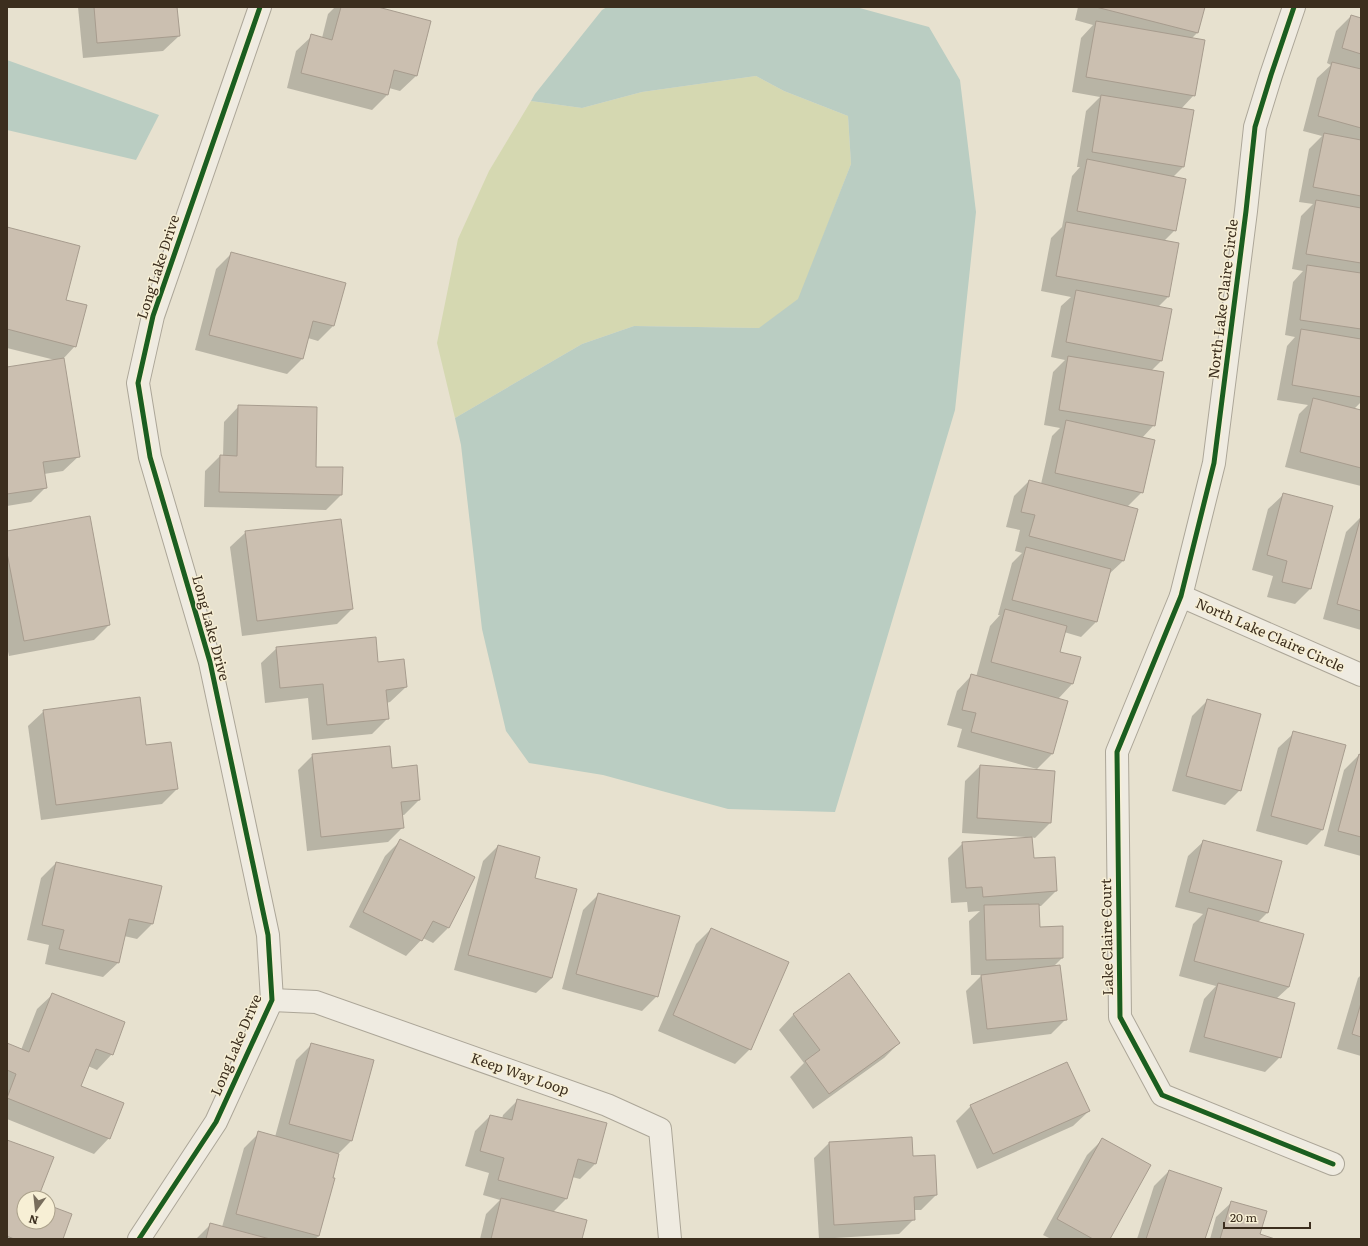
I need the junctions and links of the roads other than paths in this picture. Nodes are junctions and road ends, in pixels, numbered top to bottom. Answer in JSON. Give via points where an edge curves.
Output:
{"nodes":[{"id":1,"x":260,"y":7,"type":"edge"},
{"id":2,"x":1294,"y":7,"type":"edge"},
{"id":3,"x":1180,"y":596,"type":"junction"},
{"id":4,"x":1361,"y":675,"type":"edge"},
{"id":5,"x":272,"y":1000,"type":"junction"},
{"id":6,"x":1333,"y":1164,"type":"dead end"},
{"id":7,"x":139,"y":1239,"type":"edge"},
{"id":8,"x":670,"y":1239,"type":"edge"}],
"edges":[{"from":1,"to":5,"type":"street","name":"Long Lake Drive","via":[[153,316],[138,383],[150,457],[210,662],[268,935]]},
{"from":2,"to":3,"type":"street","name":"North Lake Claire Circle","via":[[1255,127],[1214,463]]},
{"from":3,"to":4,"type":"street","name":"North Lake Claire Circle"},
{"from":3,"to":6,"type":"street","name":"Lake Claire Court","via":[[1117,752],[1120,1016],[1162,1095]]},
{"from":5,"to":7,"type":"street","name":"Long Lake Drive","via":[[216,1122]]},
{"from":5,"to":8,"type":"street","name":"Keep Way Loop","via":[[316,1002],[607,1105],[660,1129]]}]}
